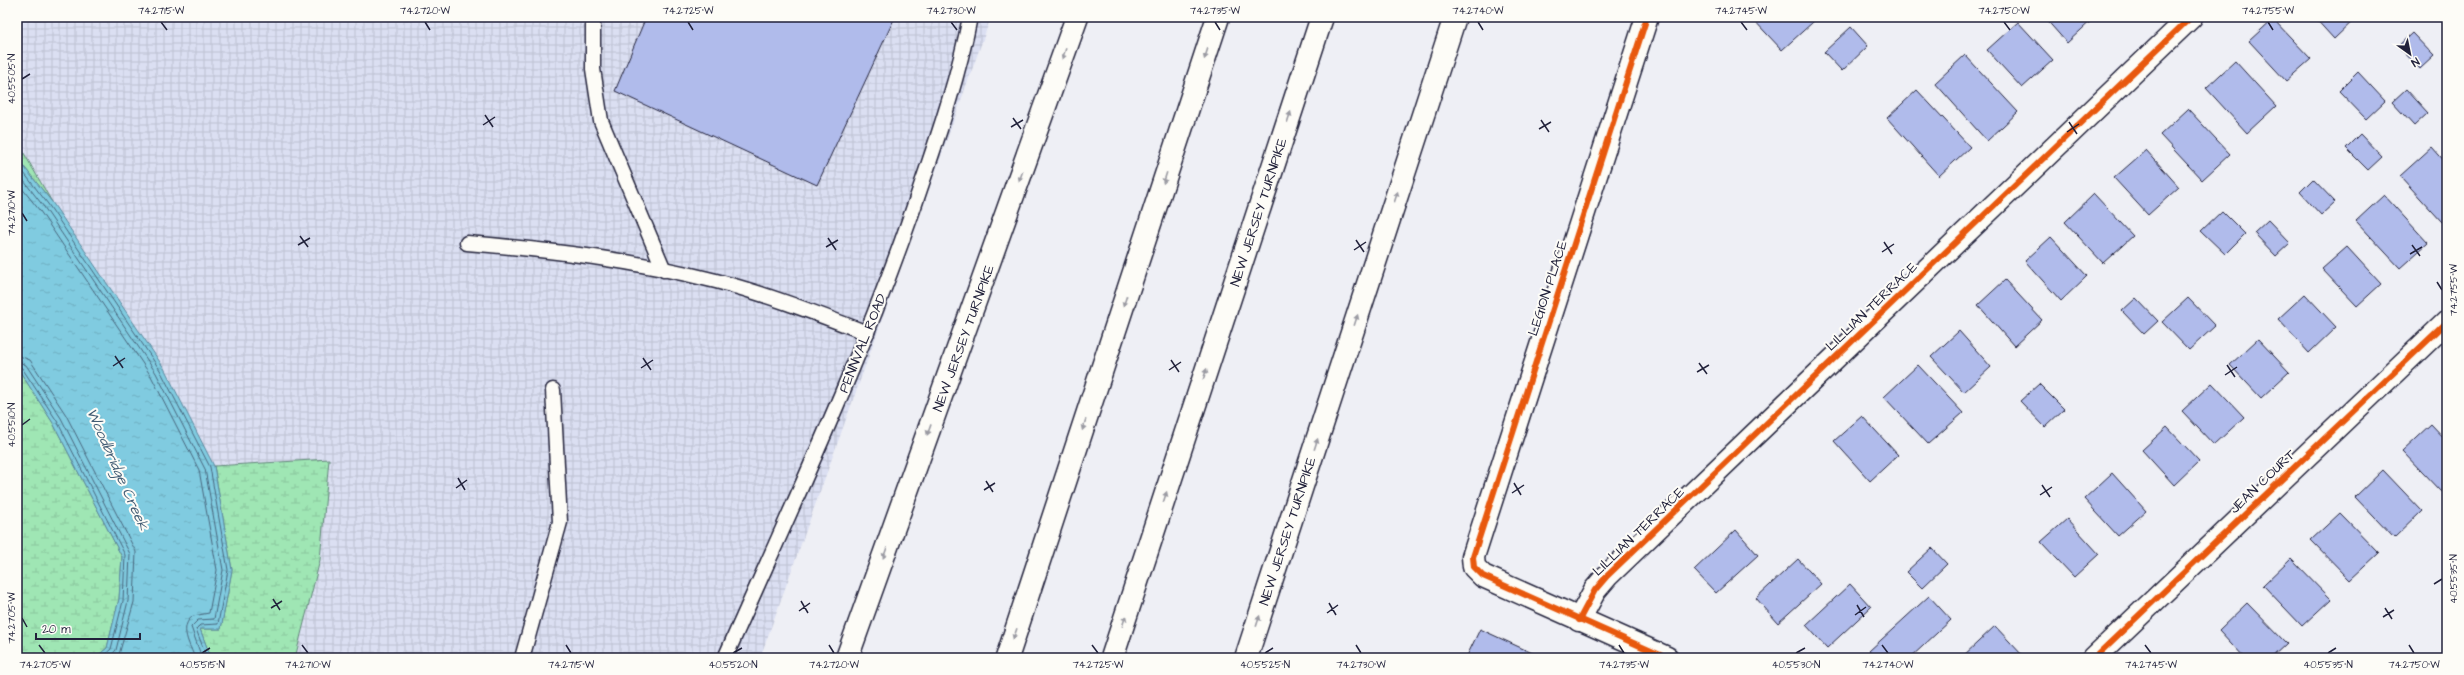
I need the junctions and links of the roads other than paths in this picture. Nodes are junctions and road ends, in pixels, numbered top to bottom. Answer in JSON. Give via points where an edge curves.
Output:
{"nodes":[{"id":1,"x":593,"y":17,"type":"edge"},
{"id":2,"x":970,"y":17,"type":"edge"},
{"id":3,"x":1077,"y":17,"type":"edge"},
{"id":4,"x":1218,"y":17,"type":"edge"},
{"id":5,"x":1322,"y":17,"type":"edge"},
{"id":6,"x":1455,"y":17,"type":"edge"},
{"id":7,"x":1647,"y":17,"type":"edge"},
{"id":8,"x":2191,"y":17,"type":"edge"},
{"id":9,"x":467,"y":243,"type":"dead end"},
{"id":10,"x":664,"y":270,"type":"junction"},
{"id":11,"x":2447,"y":322,"type":"edge"},
{"id":12,"x":867,"y":333,"type":"junction"},
{"id":13,"x":553,"y":390,"type":"dead end"},
{"id":14,"x":1578,"y":620,"type":"junction"},
{"id":15,"x":522,"y":658,"type":"edge"},
{"id":16,"x":725,"y":658,"type":"edge"},
{"id":17,"x":847,"y":658,"type":"edge"},
{"id":18,"x":1007,"y":658,"type":"edge"},
{"id":19,"x":1112,"y":658,"type":"edge"},
{"id":20,"x":1246,"y":658,"type":"edge"},
{"id":21,"x":1667,"y":658,"type":"edge"},
{"id":22,"x":2094,"y":658,"type":"edge"}],
"edges":[{"from":1,"to":10,"type":"lane","via":[[593,69],[601,121]]},
{"from":2,"to":12,"type":"lane","name":"PENNVAL ROAD","via":[[938,137],[907,230]]},
{"from":3,"to":17,"type":"main road","name":"NEW JERSEY TURNPIKE","one_way":true},
{"from":4,"to":18,"type":"main road","one_way":true},
{"from":19,"to":5,"type":"main road","name":"NEW JERSEY TURNPIKE","one_way":true},
{"from":20,"to":6,"type":"main road","name":"NEW JERSEY TURNPIKE","one_way":true},
{"from":7,"to":14,"type":"main road","name":"LEGION PLACE","via":[[1473,557],[1474,567],[1482,576]]},
{"from":8,"to":14,"type":"main road","name":"LILLIAN TERRACE","via":[[1607,576],[1595,590]]},
{"from":9,"to":10,"type":"lane","via":[[561,251]]},
{"from":10,"to":12,"type":"lane","via":[[716,281],[803,308]]},
{"from":11,"to":22,"type":"main road","name":"JEAN COURT"},
{"from":12,"to":16,"type":"lane","name":"PENNVAL ROAD"},
{"from":13,"to":15,"type":"lane","via":[[560,522]]},
{"from":14,"to":21,"type":"main road"}]}
